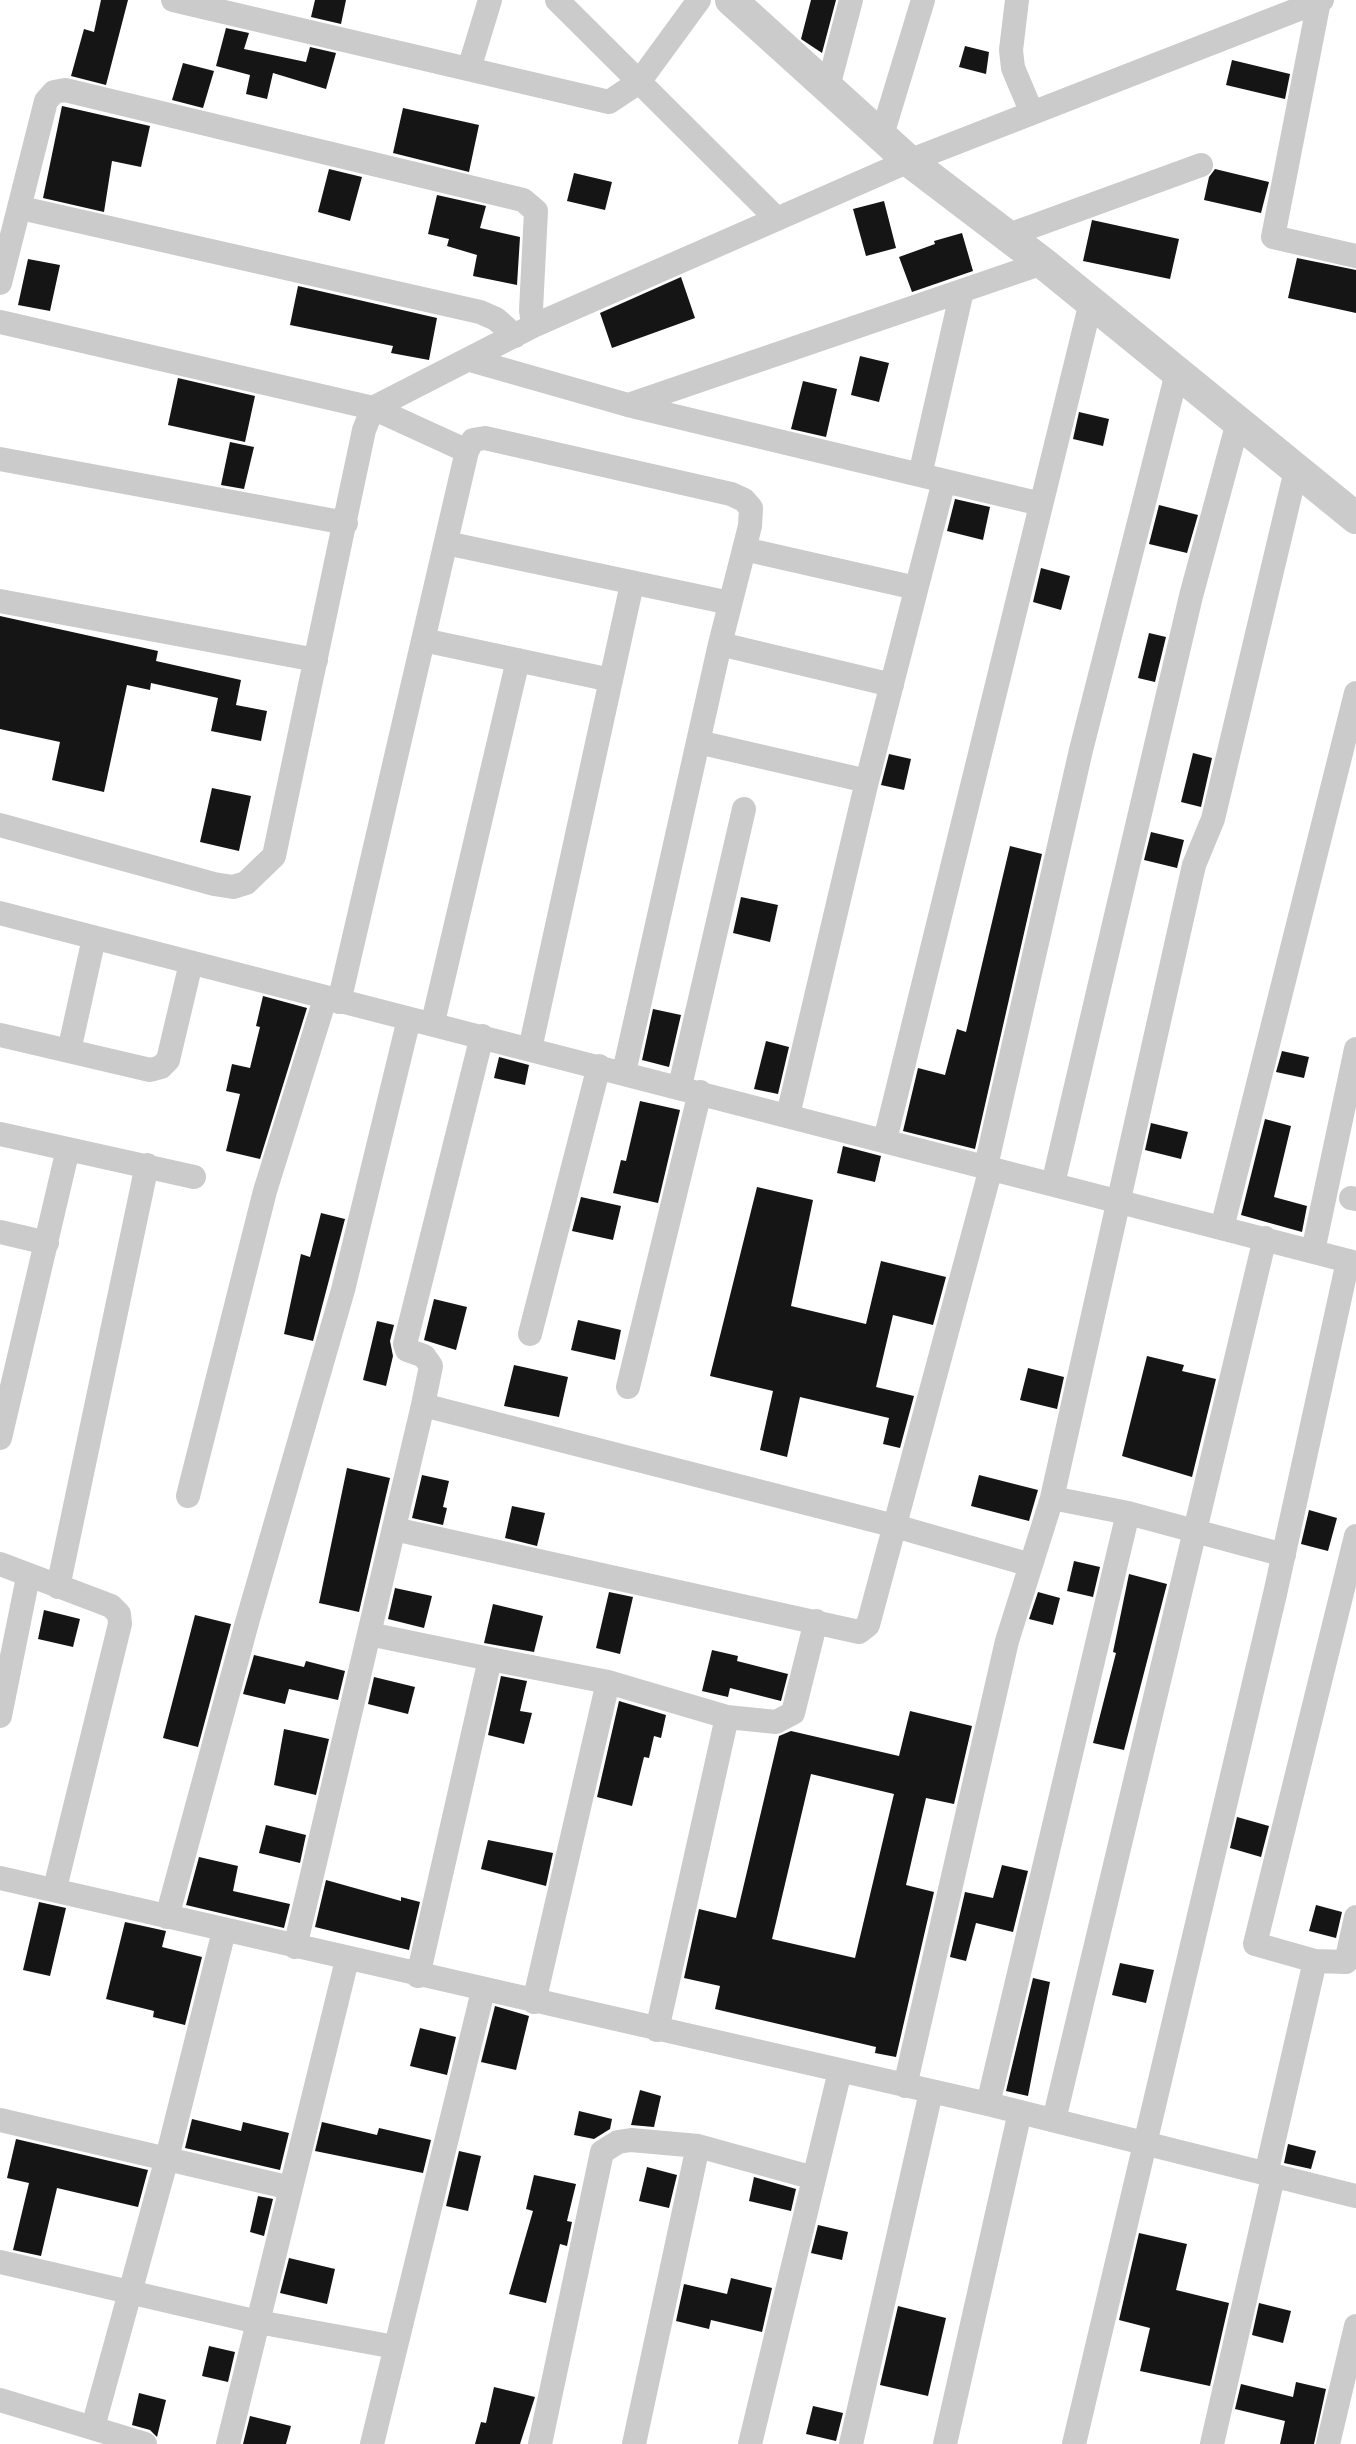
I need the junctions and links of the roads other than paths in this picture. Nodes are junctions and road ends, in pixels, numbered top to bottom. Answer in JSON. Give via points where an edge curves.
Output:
{"nodes":[{"id":1,"x":173,"y":0,"type":"edge"},
{"id":2,"x":490,"y":0,"type":"edge"},
{"id":3,"x":557,"y":0,"type":"edge"},
{"id":4,"x":699,"y":0,"type":"edge"},
{"id":5,"x":731,"y":0,"type":"edge"},
{"id":6,"x":851,"y":0,"type":"edge"},
{"id":7,"x":923,"y":0,"type":"edge"},
{"id":8,"x":1017,"y":0,"type":"edge"},
{"id":9,"x":1321,"y":1,"type":"edge"},
{"id":10,"x":468,"y":69,"type":"junction"},
{"id":11,"x":639,"y":82,"type":"junction"},
{"id":12,"x":828,"y":87,"type":"junction"},
{"id":13,"x":1032,"y":113,"type":"junction"},
{"id":14,"x":882,"y":135,"type":"junction"},
{"id":15,"x":909,"y":161,"type":"junction"},
{"id":16,"x":1201,"y":165,"type":"dead end"},
{"id":17,"x":20,"y":208,"type":"junction"},
{"id":18,"x":777,"y":219,"type":"junction"},
{"id":19,"x":1006,"y":236,"type":"junction"},
{"id":20,"x":1356,"y":256,"type":"edge"},
{"id":21,"x":1042,"y":263,"type":"junction"},
{"id":22,"x":0,"y":283,"type":"edge"},
{"id":23,"x":962,"y":291,"type":"junction"},
{"id":24,"x":1091,"y":302,"type":"junction"},
{"id":25,"x":0,"y":322,"type":"edge"},
{"id":26,"x":524,"y":331,"type":"junction"},
{"id":27,"x":470,"y":359,"type":"junction"},
{"id":28,"x":1177,"y":373,"type":"junction"},
{"id":29,"x":628,"y":405,"type":"junction"},
{"id":30,"x":373,"y":408,"type":"junction"},
{"id":31,"x":1238,"y":422,"type":"junction"},
{"id":32,"x":467,"y":450,"type":"junction"},
{"id":33,"x":0,"y":459,"type":"edge"},
{"id":34,"x":1296,"y":470,"type":"junction"},
{"id":35,"x":919,"y":475,"type":"junction"},
{"id":36,"x":944,"y":481,"type":"junction"},
{"id":37,"x":1041,"y":504,"type":"junction"},
{"id":38,"x":1356,"y":518,"type":"edge"},
{"id":39,"x":346,"y":523,"type":"junction"},
{"id":40,"x":446,"y":543,"type":"junction"},
{"id":41,"x":744,"y":549,"type":"junction"},
{"id":42,"x":632,"y":584,"type":"junction"},
{"id":43,"x":916,"y":588,"type":"junction"},
{"id":44,"x":0,"y":601,"type":"edge"},
{"id":45,"x":730,"y":603,"type":"junction"},
{"id":46,"x":423,"y":640,"type":"junction"},
{"id":47,"x":720,"y":644,"type":"junction"},
{"id":48,"x":316,"y":660,"type":"junction"},
{"id":49,"x":518,"y":660,"type":"junction"},
{"id":50,"x":611,"y":680,"type":"junction"},
{"id":51,"x":892,"y":685,"type":"junction"},
{"id":52,"x":1356,"y":693,"type":"edge"},
{"id":53,"x":698,"y":742,"type":"junction"},
{"id":54,"x":867,"y":781,"type":"junction"},
{"id":55,"x":744,"y":809,"type":"dead end"},
{"id":56,"x":0,"y":825,"type":"edge"},
{"id":57,"x":1,"y":915,"type":"edge"},
{"id":58,"x":94,"y":938,"type":"junction"},
{"id":59,"x":191,"y":963,"type":"junction"},
{"id":60,"x":332,"y":1000,"type":"junction"},
{"id":61,"x":421,"y":1021,"type":"junction"},
{"id":62,"x":0,"y":1035,"type":"edge"},
{"id":63,"x":482,"y":1036,"type":"junction"},
{"id":64,"x":530,"y":1049,"type":"junction"},
{"id":65,"x":1356,"y":1049,"type":"edge"},
{"id":66,"x":69,"y":1051,"type":"junction"},
{"id":67,"x":599,"y":1066,"type":"junction"},
{"id":68,"x":624,"y":1072,"type":"junction"},
{"id":69,"x":690,"y":1089,"type":"junction"},
{"id":70,"x":789,"y":1115,"type":"junction"},
{"id":71,"x":0,"y":1134,"type":"edge"},
{"id":72,"x":886,"y":1140,"type":"junction"},
{"id":73,"x":68,"y":1149,"type":"junction"},
{"id":74,"x":147,"y":1165,"type":"junction"},
{"id":75,"x":989,"y":1167,"type":"junction"},
{"id":76,"x":194,"y":1177,"type":"dead end"},
{"id":77,"x":1053,"y":1184,"type":"junction"},
{"id":78,"x":1116,"y":1200,"type":"junction"},
{"id":79,"x":1222,"y":1228,"type":"junction"},
{"id":80,"x":0,"y":1232,"type":"edge"},
{"id":81,"x":1265,"y":1238,"type":"junction"},
{"id":82,"x":47,"y":1243,"type":"junction"},
{"id":83,"x":1312,"y":1251,"type":"junction"},
{"id":84,"x":1352,"y":1261,"type":"edge"},
{"id":85,"x":530,"y":1334,"type":"dead end"},
{"id":86,"x":628,"y":1387,"type":"dead end"},
{"id":87,"x":423,"y":1405,"type":"junction"},
{"id":88,"x":4,"y":1412,"type":"edge"},
{"id":89,"x":0,"y":1438,"type":"edge"},
{"id":90,"x":188,"y":1496,"type":"dead end"},
{"id":91,"x":1052,"y":1498,"type":"junction"},
{"id":92,"x":1128,"y":1513,"type":"junction"},
{"id":93,"x":895,"y":1525,"type":"junction"},
{"id":94,"x":394,"y":1529,"type":"junction"},
{"id":95,"x":1196,"y":1531,"type":"junction"},
{"id":96,"x":1356,"y":1536,"type":"edge"},
{"id":97,"x":1284,"y":1555,"type":"junction"},
{"id":98,"x":0,"y":1564,"type":"edge"},
{"id":99,"x":1031,"y":1564,"type":"junction"},
{"id":100,"x":28,"y":1577,"type":"junction"},
{"id":101,"x":58,"y":1587,"type":"junction"},
{"id":102,"x":816,"y":1621,"type":"junction"},
{"id":103,"x":369,"y":1634,"type":"junction"},
{"id":104,"x":490,"y":1659,"type":"junction"},
{"id":105,"x":608,"y":1682,"type":"junction"},
{"id":106,"x":0,"y":1716,"type":"edge"},
{"id":107,"x":727,"y":1717,"type":"junction"},
{"id":108,"x":0,"y":1878,"type":"edge"},
{"id":109,"x":55,"y":1888,"type":"junction"},
{"id":110,"x":167,"y":1917,"type":"junction"},
{"id":111,"x":1356,"y":1917,"type":"edge"},
{"id":112,"x":224,"y":1931,"type":"junction"},
{"id":113,"x":295,"y":1947,"type":"junction"},
{"id":114,"x":347,"y":1960,"type":"junction"},
{"id":115,"x":1315,"y":1961,"type":"junction"},
{"id":116,"x":418,"y":1976,"type":"junction"},
{"id":117,"x":483,"y":1990,"type":"junction"},
{"id":118,"x":534,"y":2002,"type":"junction"},
{"id":119,"x":657,"y":2030,"type":"junction"},
{"id":120,"x":840,"y":2071,"type":"junction"},
{"id":121,"x":905,"y":2086,"type":"junction"},
{"id":122,"x":931,"y":2092,"type":"junction"},
{"id":123,"x":988,"y":2104,"type":"junction"},
{"id":124,"x":1020,"y":2112,"type":"junction"},
{"id":125,"x":0,"y":2120,"type":"edge"},
{"id":126,"x":1054,"y":2120,"type":"junction"},
{"id":127,"x":1145,"y":2142,"type":"junction"},
{"id":128,"x":698,"y":2146,"type":"junction"},
{"id":129,"x":167,"y":2158,"type":"junction"},
{"id":130,"x":1270,"y":2176,"type":"junction"},
{"id":131,"x":814,"y":2178,"type":"junction"},
{"id":132,"x":291,"y":2188,"type":"junction"},
{"id":133,"x":1356,"y":2196,"type":"edge"},
{"id":134,"x":0,"y":2262,"type":"edge"},
{"id":135,"x":129,"y":2293,"type":"junction"},
{"id":136,"x":258,"y":2322,"type":"junction"},
{"id":137,"x":1356,"y":2326,"type":"edge"},
{"id":138,"x":395,"y":2347,"type":"junction"},
{"id":139,"x":0,"y":2400,"type":"edge"},
{"id":140,"x":93,"y":2427,"type":"junction"},
{"id":141,"x":145,"y":2444,"type":"edge"},
{"id":142,"x":228,"y":2444,"type":"edge"},
{"id":143,"x":372,"y":2444,"type":"edge"},
{"id":144,"x":540,"y":2444,"type":"edge"},
{"id":145,"x":634,"y":2444,"type":"edge"},
{"id":146,"x":750,"y":2444,"type":"edge"},
{"id":147,"x":851,"y":2444,"type":"edge"},
{"id":148,"x":945,"y":2444,"type":"edge"},
{"id":149,"x":1074,"y":2444,"type":"edge"},
{"id":150,"x":1212,"y":2444,"type":"edge"},
{"id":151,"x":1328,"y":2444,"type":"edge"}],
"edges":[{"from":1,"to":10,"type":"street"},
{"from":2,"to":10,"type":"street"},
{"from":3,"to":11,"type":"street"},
{"from":4,"to":11,"type":"street"},
{"from":5,"to":12,"type":"street"},
{"from":6,"to":12,"type":"street"},
{"from":7,"to":14,"type":"street"},
{"from":8,"to":13,"type":"street","via":[[1013,68]]},
{"from":9,"to":13,"type":"street"},
{"from":9,"to":20,"type":"street","via":[[1273,237]]},
{"from":10,"to":11,"type":"street","via":[[609,102]]},
{"from":11,"to":18,"type":"street"},
{"from":12,"to":14,"type":"street"},
{"from":13,"to":15,"type":"street"},
{"from":14,"to":15,"type":"street"},
{"from":15,"to":18,"type":"street"},
{"from":15,"to":19,"type":"street"},
{"from":16,"to":19,"type":"street"},
{"from":17,"to":22,"type":"street"},
{"from":17,"to":26,"type":"street","via":[[480,312]]},
{"from":17,"to":26,"type":"street","via":[[46,101],[54,92],[65,90],[523,200],[536,211],[531,310]]},
{"from":18,"to":26,"type":"street"},
{"from":19,"to":21,"type":"street"},
{"from":21,"to":23,"type":"street"},
{"from":21,"to":24,"type":"street"},
{"from":23,"to":29,"type":"street"},
{"from":23,"to":35,"type":"street"},
{"from":24,"to":28,"type":"street"},
{"from":24,"to":37,"type":"street"},
{"from":25,"to":30,"type":"street"},
{"from":26,"to":27,"type":"street"},
{"from":27,"to":29,"type":"street"},
{"from":27,"to":30,"type":"street"},
{"from":28,"to":31,"type":"street"},
{"from":28,"to":75,"type":"street","via":[[1081,750]]},
{"from":29,"to":35,"type":"street"},
{"from":30,"to":32,"type":"street"},
{"from":30,"to":39,"type":"street","via":[[364,430]]},
{"from":31,"to":34,"type":"street"},
{"from":31,"to":77,"type":"street","via":[[1191,596]]},
{"from":32,"to":40,"type":"street"},
{"from":32,"to":41,"type":"street","via":[[473,440],[485,438],[731,494],[751,508]]},
{"from":33,"to":39,"type":"street"},
{"from":34,"to":38,"type":"street"},
{"from":34,"to":78,"type":"street","via":[[1213,819],[1194,865]]},
{"from":35,"to":36,"type":"street"},
{"from":36,"to":37,"type":"street"},
{"from":36,"to":43,"type":"street"},
{"from":37,"to":72,"type":"street"},
{"from":39,"to":48,"type":"street"},
{"from":40,"to":42,"type":"street"},
{"from":40,"to":46,"type":"street"},
{"from":41,"to":43,"type":"street"},
{"from":41,"to":45,"type":"street"},
{"from":42,"to":45,"type":"street"},
{"from":42,"to":50,"type":"street"},
{"from":43,"to":51,"type":"street"},
{"from":44,"to":48,"type":"street"},
{"from":45,"to":47,"type":"street"},
{"from":46,"to":49,"type":"street"},
{"from":46,"to":60,"type":"street"},
{"from":47,"to":51,"type":"street"},
{"from":47,"to":53,"type":"street"},
{"from":48,"to":56,"type":"street","via":[[274,856],[246,883],[233,887],[214,884]]},
{"from":49,"to":50,"type":"street"},
{"from":49,"to":61,"type":"street"},
{"from":50,"to":64,"type":"street"},
{"from":51,"to":54,"type":"street"},
{"from":52,"to":79,"type":"street"},
{"from":53,"to":54,"type":"street"},
{"from":53,"to":68,"type":"street"},
{"from":54,"to":70,"type":"street"},
{"from":55,"to":69,"type":"street"},
{"from":57,"to":58,"type":"street"},
{"from":58,"to":59,"type":"street"},
{"from":58,"to":66,"type":"street"},
{"from":59,"to":60,"type":"street"},
{"from":59,"to":66,"type":"street","via":[[168,1060],[161,1067],[150,1070]]},
{"from":60,"to":61,"type":"street"},
{"from":60,"to":90,"type":"street","via":[[265,1191]]},
{"from":61,"to":63,"type":"street"},
{"from":61,"to":110,"type":"street"},
{"from":62,"to":66,"type":"street"},
{"from":63,"to":64,"type":"street"},
{"from":63,"to":87,"type":"street","via":[[405,1343],[407,1350],[424,1356],[431,1366]]},
{"from":64,"to":67,"type":"street"},
{"from":65,"to":83,"type":"street"},
{"from":67,"to":68,"type":"street"},
{"from":67,"to":85,"type":"street"},
{"from":68,"to":69,"type":"street"},
{"from":69,"to":70,"type":"street"},
{"from":69,"to":86,"type":"street"},
{"from":70,"to":72,"type":"street"},
{"from":71,"to":73,"type":"street"},
{"from":72,"to":75,"type":"street"},
{"from":73,"to":74,"type":"street"},
{"from":73,"to":82,"type":"street"},
{"from":74,"to":76,"type":"street"},
{"from":74,"to":101,"type":"street"},
{"from":75,"to":77,"type":"street"},
{"from":75,"to":93,"type":"street"},
{"from":77,"to":78,"type":"street"},
{"from":78,"to":79,"type":"street"},
{"from":78,"to":91,"type":"street"},
{"from":79,"to":81,"type":"street"},
{"from":80,"to":82,"type":"street"},
{"from":81,"to":83,"type":"street"},
{"from":81,"to":95,"type":"street"},
{"from":82,"to":88,"type":"street"},
{"from":83,"to":84,"type":"street"},
{"from":84,"to":97,"type":"street"},
{"from":87,"to":93,"type":"street"},
{"from":87,"to":94,"type":"street"},
{"from":88,"to":89,"type":"street"},
{"from":91,"to":92,"type":"street"},
{"from":91,"to":99,"type":"street"},
{"from":92,"to":95,"type":"street"},
{"from":92,"to":123,"type":"street"},
{"from":93,"to":99,"type":"street"},
{"from":93,"to":102,"type":"street","via":[[868,1625],[859,1632]]},
{"from":94,"to":102,"type":"street"},
{"from":94,"to":103,"type":"street"},
{"from":95,"to":97,"type":"street"},
{"from":95,"to":126,"type":"street"},
{"from":96,"to":115,"type":"street","via":[[1255,1944]]},
{"from":97,"to":127,"type":"street"},
{"from":98,"to":100,"type":"street"},
{"from":99,"to":121,"type":"street","via":[[1007,1641]]},
{"from":100,"to":101,"type":"street"},
{"from":100,"to":106,"type":"street"},
{"from":101,"to":109,"type":"street","via":[[111,1606],[119,1614],[120,1624]]},
{"from":102,"to":107,"type":"street","via":[[793,1713],[776,1722]]},
{"from":103,"to":104,"type":"street"},
{"from":103,"to":113,"type":"street"},
{"from":104,"to":105,"type":"street"},
{"from":104,"to":116,"type":"street"},
{"from":105,"to":107,"type":"street"},
{"from":105,"to":118,"type":"street"},
{"from":107,"to":119,"type":"street"},
{"from":108,"to":109,"type":"street"},
{"from":109,"to":110,"type":"street"},
{"from":110,"to":112,"type":"street"},
{"from":111,"to":115,"type":"street","via":[[1346,1962]]},
{"from":112,"to":113,"type":"street"},
{"from":112,"to":129,"type":"street"},
{"from":113,"to":114,"type":"street"},
{"from":114,"to":116,"type":"street"},
{"from":114,"to":132,"type":"street"},
{"from":115,"to":130,"type":"street"},
{"from":116,"to":117,"type":"street"},
{"from":117,"to":118,"type":"street"},
{"from":117,"to":138,"type":"street"},
{"from":118,"to":119,"type":"street"},
{"from":119,"to":120,"type":"street"},
{"from":120,"to":121,"type":"street"},
{"from":120,"to":131,"type":"street"},
{"from":121,"to":122,"type":"street"},
{"from":122,"to":123,"type":"street"},
{"from":122,"to":147,"type":"street"},
{"from":123,"to":124,"type":"street"},
{"from":124,"to":126,"type":"street"},
{"from":124,"to":148,"type":"street"},
{"from":125,"to":129,"type":"street"},
{"from":126,"to":127,"type":"street"},
{"from":127,"to":130,"type":"street"},
{"from":127,"to":149,"type":"street"},
{"from":128,"to":131,"type":"street"},
{"from":128,"to":144,"type":"street","via":[[631,2140],[602,2152]]},
{"from":128,"to":145,"type":"street"},
{"from":129,"to":132,"type":"street"},
{"from":129,"to":135,"type":"street"},
{"from":130,"to":133,"type":"street"},
{"from":130,"to":150,"type":"street"},
{"from":131,"to":146,"type":"street"},
{"from":132,"to":136,"type":"street"},
{"from":134,"to":135,"type":"street"},
{"from":135,"to":136,"type":"street"},
{"from":135,"to":140,"type":"street"},
{"from":136,"to":138,"type":"street"},
{"from":136,"to":142,"type":"street"},
{"from":137,"to":151,"type":"street"},
{"from":138,"to":143,"type":"street"},
{"from":139,"to":140,"type":"street"},
{"from":140,"to":141,"type":"street"}]}
